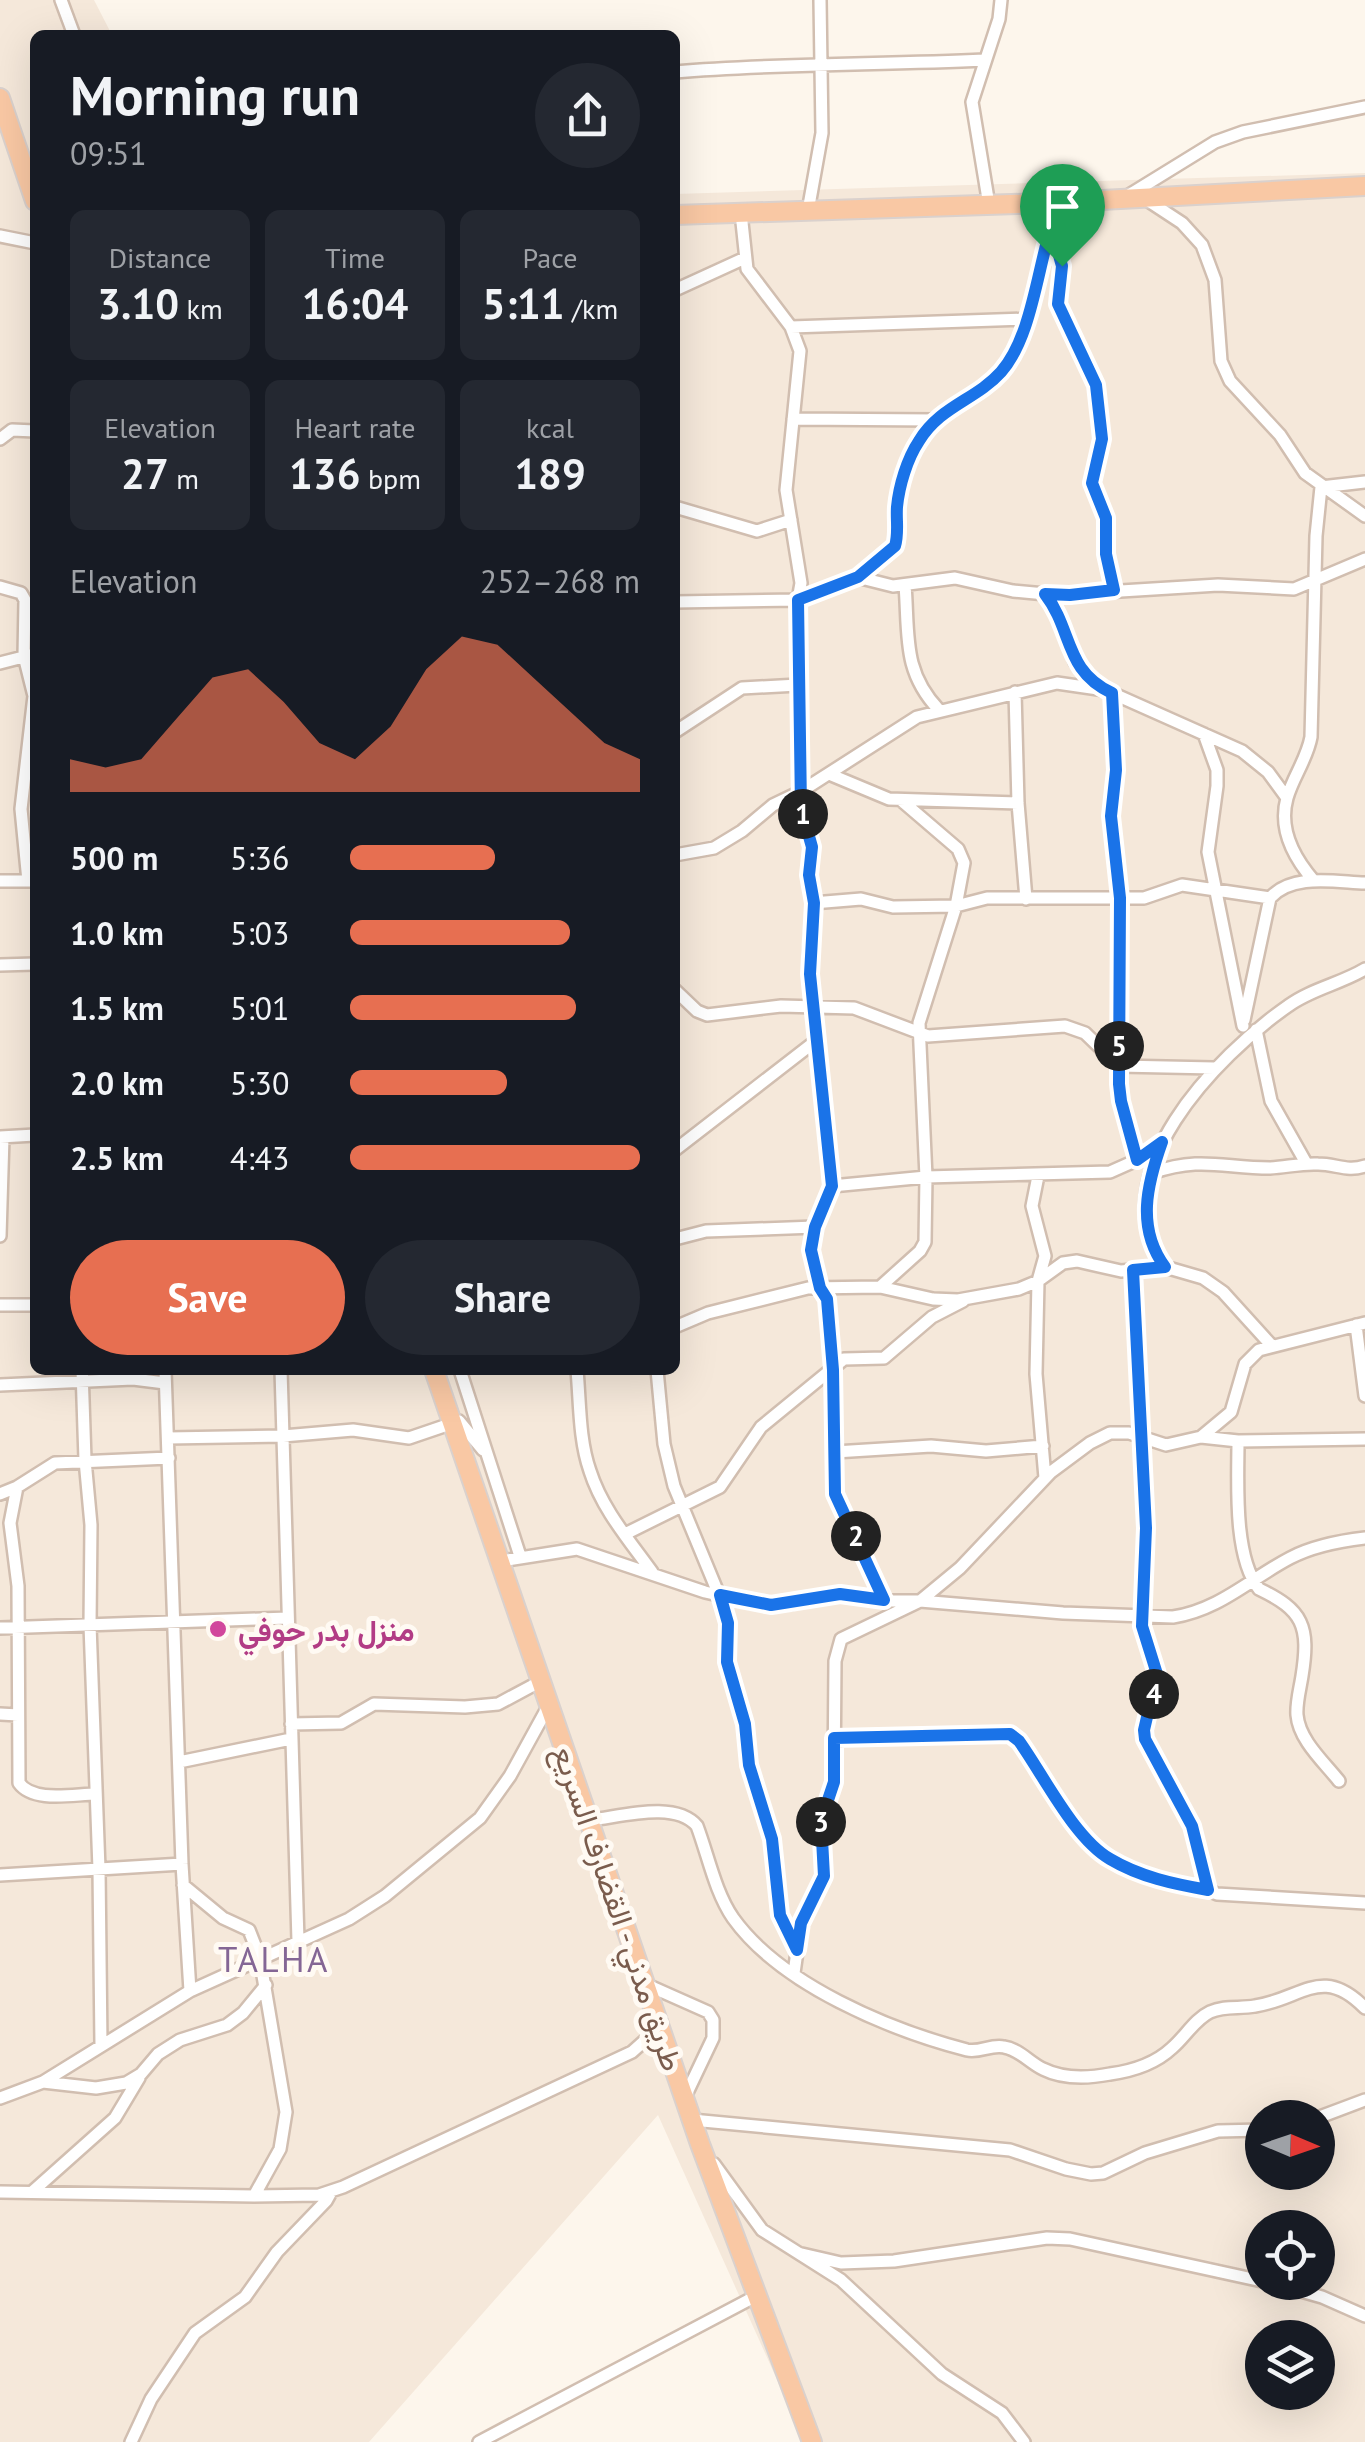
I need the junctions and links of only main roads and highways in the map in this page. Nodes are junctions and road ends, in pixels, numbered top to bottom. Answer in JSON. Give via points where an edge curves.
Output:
{"nodes":[{"id":1,"x":0,"y":98,"type":"edge"},
{"id":2,"x":4,"y":122,"type":"edge"},
{"id":3,"x":30,"y":172,"type":"edge"},
{"id":4,"x":1365,"y":186,"type":"edge"},
{"id":5,"x":680,"y":216,"type":"edge"},
{"id":6,"x":436,"y":1375,"type":"edge"},
{"id":7,"x":812,"y":2442,"type":"edge"}],
"edges":[{"from":1,"to":2,"type":"highway"},
{"from":2,"to":3,"type":"highway"},
{"from":4,"to":5,"type":"highway"},
{"from":6,"to":7,"type":"highway","name":"طريق مدني - القضارف السريع","via":[[684,2099]]}]}
